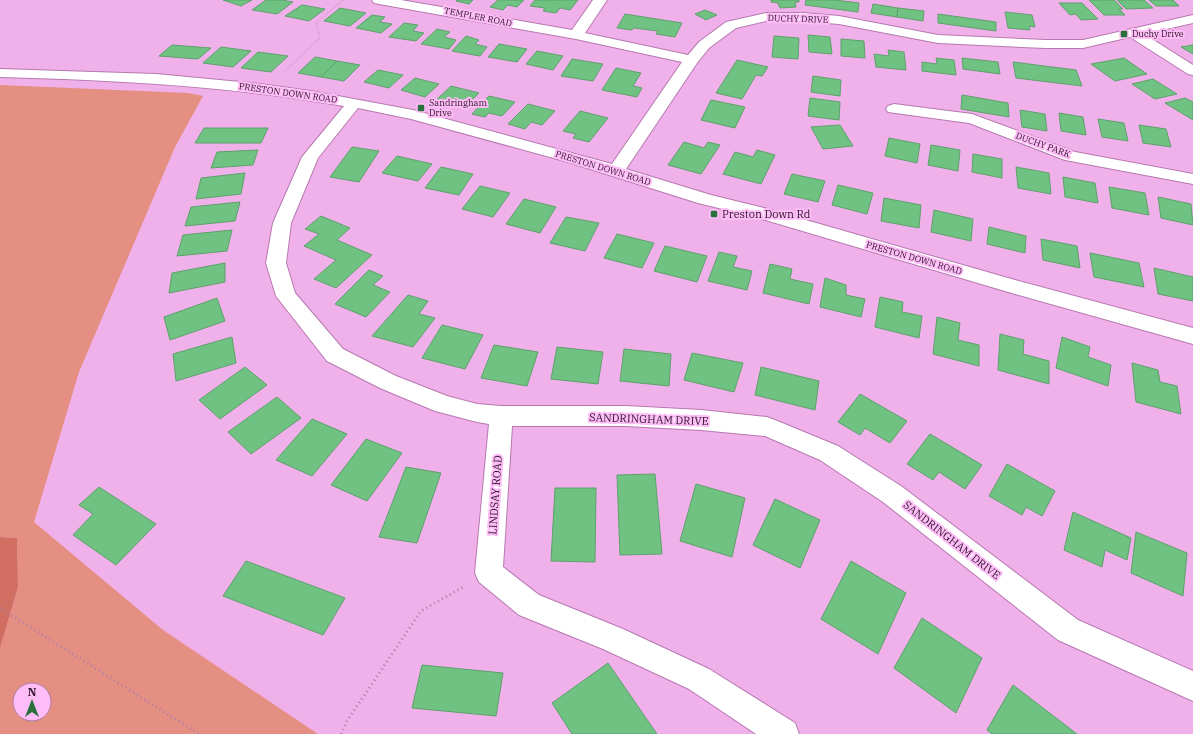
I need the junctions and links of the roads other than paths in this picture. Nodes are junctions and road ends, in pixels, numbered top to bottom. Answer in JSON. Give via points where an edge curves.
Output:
{"nodes":[{"id":1,"x":379,"y":0,"type":"edge"},
{"id":2,"x":600,"y":0,"type":"edge"},
{"id":3,"x":1193,"y":19,"type":"edge"},
{"id":4,"x":1134,"y":33,"type":"junction"},
{"id":5,"x":576,"y":35,"type":"junction"},
{"id":6,"x":691,"y":60,"type":"junction"},
{"id":7,"x":1193,"y":71,"type":"edge"},
{"id":8,"x":0,"y":73,"type":"edge"},
{"id":9,"x":354,"y":103,"type":"junction"},
{"id":10,"x":894,"y":109,"type":"dead end"},
{"id":11,"x":616,"y":171,"type":"junction"},
{"id":12,"x":1193,"y":179,"type":"edge"},
{"id":13,"x":1193,"y":336,"type":"edge"},
{"id":14,"x":500,"y":416,"type":"junction"},
{"id":15,"x":1193,"y":686,"type":"edge"},
{"id":16,"x":784,"y":734,"type":"edge"}],
"edges":[{"from":1,"to":5,"type":"street","name":"TEMPLER ROAD"},
{"from":2,"to":5,"type":"street"},
{"from":3,"to":4,"type":"street","name":"DUCHY DRIVE"},
{"from":4,"to":6,"type":"street","name":"DUCHY DRIVE","via":[[1083,44],[998,43],[938,39],[839,20],[766,17],[732,25],[704,44]]},
{"from":4,"to":7,"type":"street"},
{"from":5,"to":6,"type":"street","name":"TEMPLER ROAD"},
{"from":6,"to":11,"type":"street","name":"DUCHY DRIVE"},
{"from":8,"to":9,"type":"street","name":"PRESTON DOWN ROAD","via":[[128,77],[266,88]]},
{"from":9,"to":11,"type":"street","name":"PRESTON DOWN ROAD","via":[[414,116]]},
{"from":9,"to":14,"type":"street","name":"SANDRINGHAM DRIVE","via":[[310,157],[282,223],[276,263],[286,296],[335,355],[388,382],[443,404]]},
{"from":10,"to":12,"type":"street","name":"DUCHY PARK","via":[[972,119],[1071,156]]},
{"from":11,"to":13,"type":"street","name":"PRESTON DOWN ROAD","via":[[720,204],[758,212]]},
{"from":14,"to":15,"type":"street","name":"SANDRINGHAM DRIVE","via":[[626,416],[767,427],[829,453],[892,494],[1068,630]]},
{"from":14,"to":16,"type":"street","name":"LINDSAY ROAD","via":[[488,573],[529,605],[613,639],[699,679]]}]}
